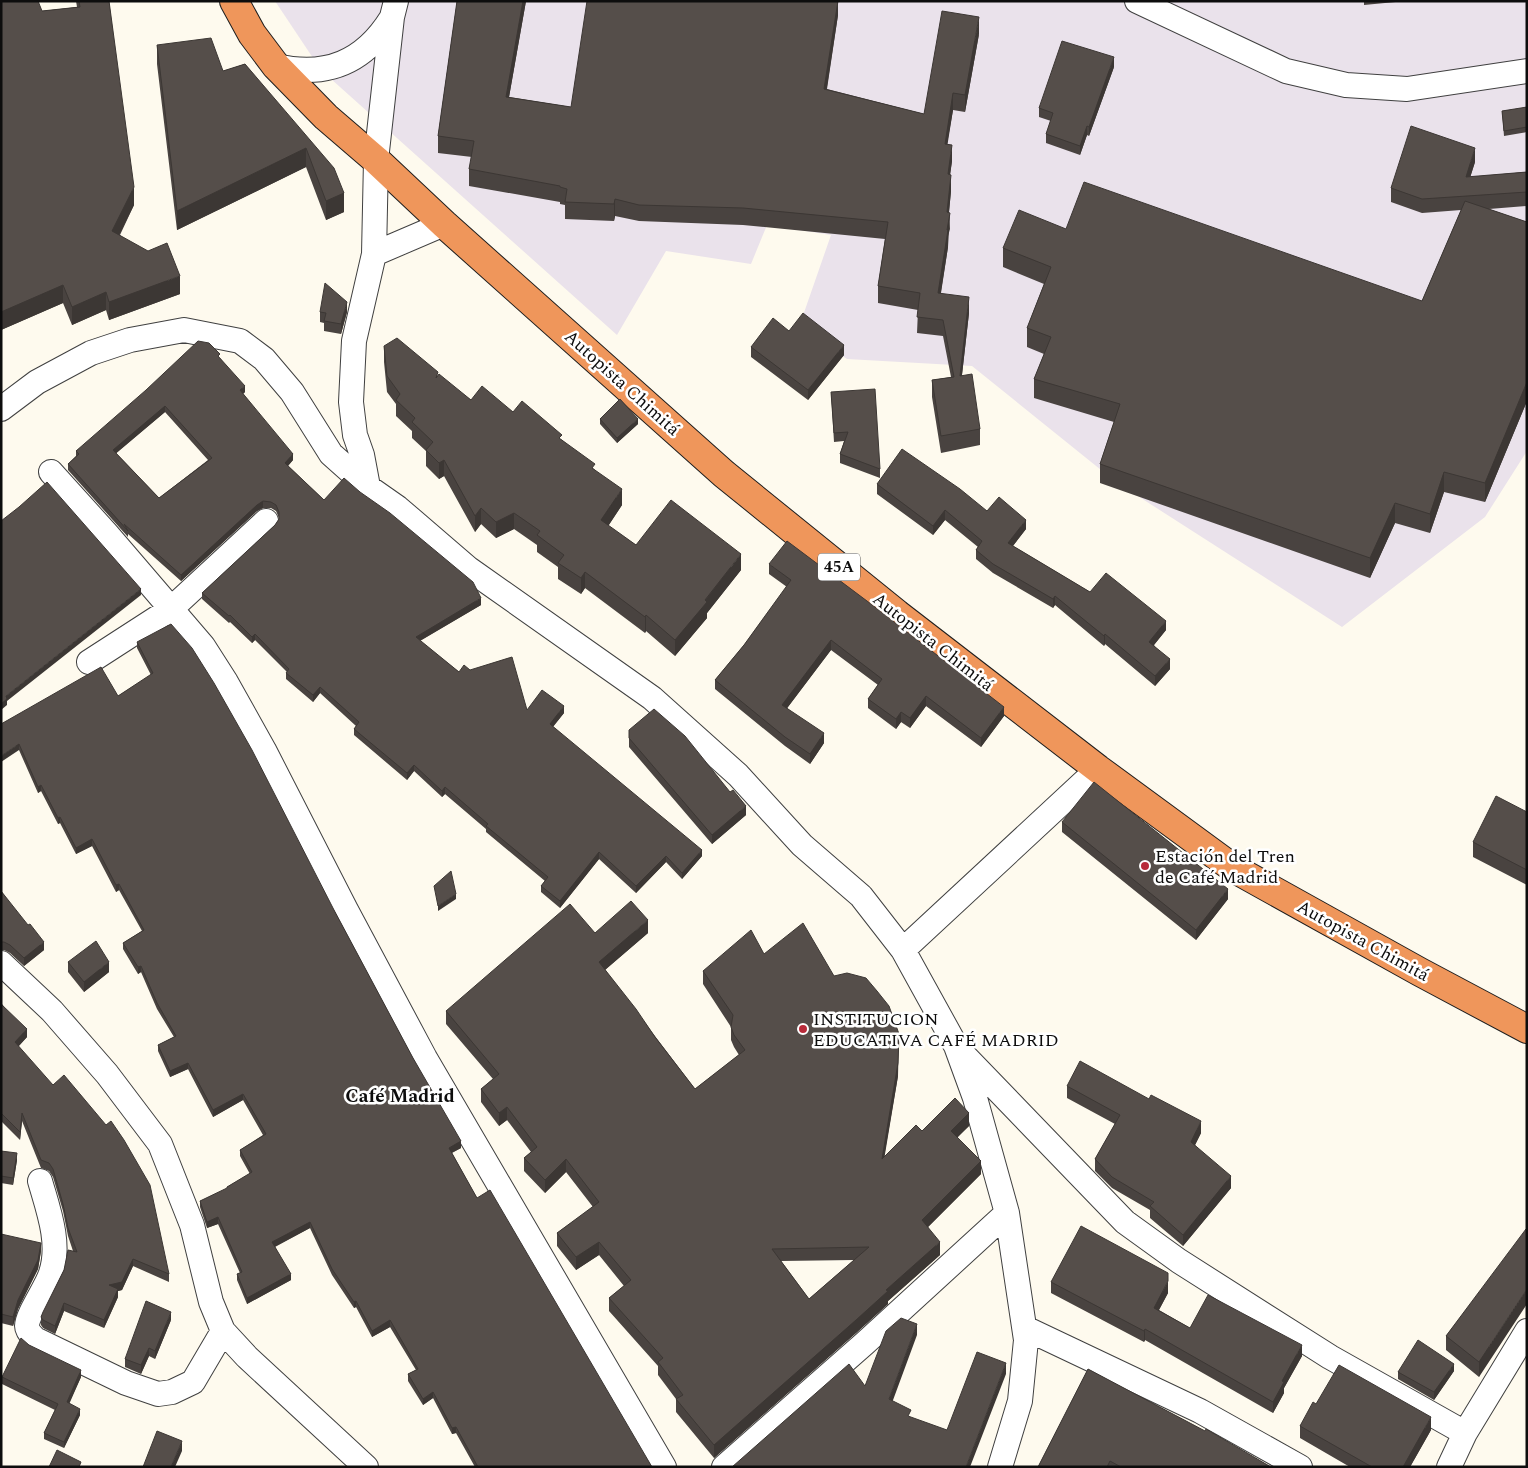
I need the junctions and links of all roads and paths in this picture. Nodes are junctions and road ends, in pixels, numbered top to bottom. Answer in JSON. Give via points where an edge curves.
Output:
{"nodes":[{"id":1,"x":234,"y":1,"type":"edge"},
{"id":2,"x":1138,"y":1,"type":"edge"},
{"id":3,"x":394,"y":9,"type":"edge"},
{"id":4,"x":276,"y":66,"type":"junction"},
{"id":5,"x":1527,"y":71,"type":"edge"},
{"id":6,"x":376,"y":160,"type":"junction"},
{"id":7,"x":444,"y":224,"type":"junction"},
{"id":8,"x":374,"y":254,"type":"junction"},
{"id":9,"x":1,"y":409,"type":"edge"},
{"id":10,"x":51,"y":472,"type":"dead end"},
{"id":11,"x":368,"y":487,"type":"junction"},
{"id":12,"x":266,"y":521,"type":"dead end"},
{"id":13,"x":171,"y":610,"type":"junction"},
{"id":14,"x":89,"y":662,"type":"dead end"},
{"id":15,"x":1098,"y":768,"type":"junction"},
{"id":16,"x":903,"y":950,"type":"junction"},
{"id":17,"x":1,"y":962,"type":"edge"},
{"id":18,"x":1527,"y":1029,"type":"edge"},
{"id":19,"x":956,"y":1046,"type":"junction"},
{"id":20,"x":40,"y":1180,"type":"dead end"},
{"id":21,"x":1008,"y":1213,"type":"junction"},
{"id":22,"x":1025,"y":1328,"type":"junction"},
{"id":23,"x":223,"y":1331,"type":"junction"},
{"id":24,"x":1527,"y":1331,"type":"edge"},
{"id":25,"x":1466,"y":1433,"type":"junction"},
{"id":26,"x":366,"y":1467,"type":"edge"},
{"id":27,"x":664,"y":1467,"type":"edge"},
{"id":28,"x":724,"y":1467,"type":"edge"},
{"id":29,"x":1000,"y":1467,"type":"edge"},
{"id":30,"x":1300,"y":1467,"type":"edge"},
{"id":31,"x":1449,"y":1467,"type":"edge"}],
"edges":[{"from":1,"to":4,"type":"highway","name":"Autopista Chimitá","number":"45A","via":[[252,34]]},
{"from":2,"to":5,"type":"street","via":[[1286,71],[1346,85],[1406,89]]},
{"from":3,"to":4,"type":"street","via":[[383,32],[370,46],[340,65],[308,71]]},
{"from":3,"to":6,"type":"street"},
{"from":4,"to":6,"type":"highway","name":"Autopista Chimitá","number":"45A","via":[[326,117]]},
{"from":6,"to":7,"type":"highway","name":"Autopista Chimitá","number":"45A"},
{"from":6,"to":8,"type":"street"},
{"from":7,"to":8,"type":"street"},
{"from":7,"to":15,"type":"highway","name":"Autopista Chimitá","number":"45A","via":[[724,474],[897,614]]},
{"from":8,"to":11,"type":"street","via":[[354,341],[351,402],[355,435]]},
{"from":9,"to":11,"type":"street","via":[[37,382],[83,357],[130,340],[184,330],[240,341],[264,359],[292,392],[331,454]]},
{"from":10,"to":13,"type":"street"},
{"from":11,"to":16,"type":"street","via":[[469,568],[652,698],[738,775],[802,844],[861,896]]},
{"from":12,"to":13,"type":"street"},
{"from":13,"to":14,"type":"street"},
{"from":13,"to":27,"type":"street","via":[[203,646],[226,682],[425,1058]]},
{"from":15,"to":16,"type":"street"},
{"from":15,"to":18,"type":"highway","name":"Autopista Chimitá","number":"45A","via":[[1233,868]]},
{"from":16,"to":19,"type":"street"},
{"from":17,"to":23,"type":"street","via":[[52,1011],[107,1074],[160,1144],[192,1225],[211,1302]]},
{"from":19,"to":21,"type":"street","via":[[975,1098]]},
{"from":19,"to":25,"type":"street","via":[[1125,1222],[1179,1262],[1330,1357]]},
{"from":20,"to":23,"type":"street","via":[[55,1246],[52,1271],[27,1326],[35,1339],[126,1384],[158,1394],[172,1392],[193,1382]]},
{"from":21,"to":22,"type":"street"},
{"from":21,"to":28,"type":"street"},
{"from":22,"to":29,"type":"street","via":[[1020,1402]]},
{"from":22,"to":30,"type":"street","via":[[1200,1411]]},
{"from":23,"to":26,"type":"street"},
{"from":24,"to":25,"type":"street"},
{"from":25,"to":31,"type":"street"}]}
